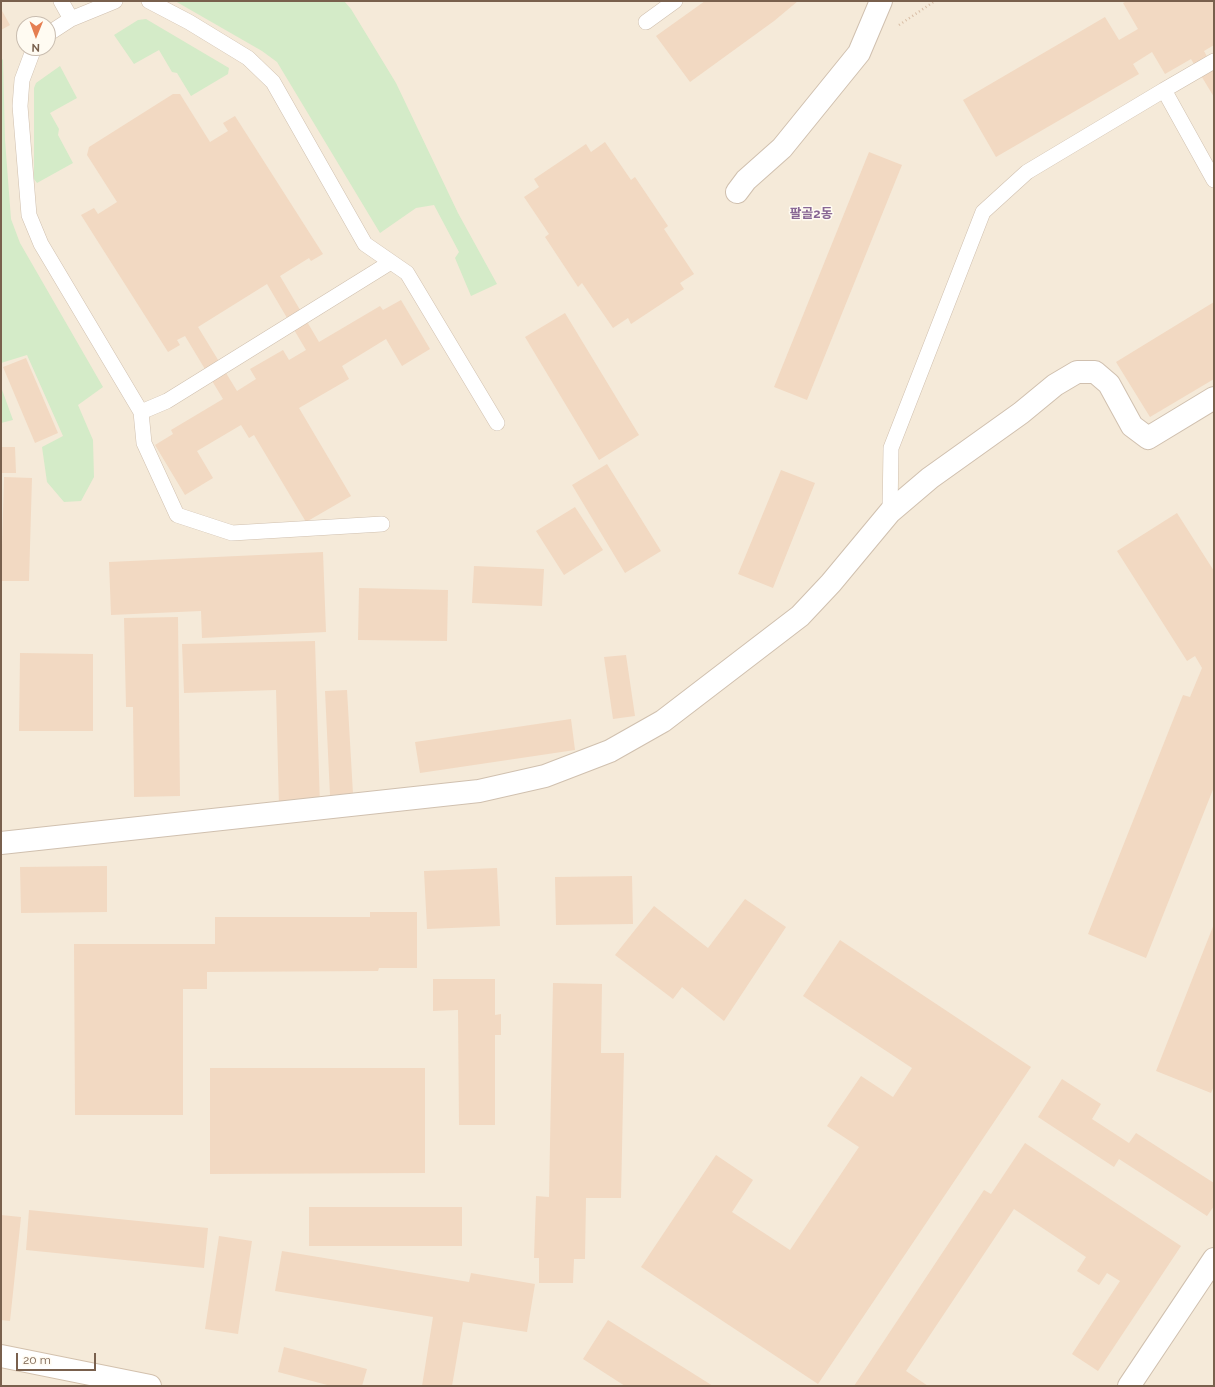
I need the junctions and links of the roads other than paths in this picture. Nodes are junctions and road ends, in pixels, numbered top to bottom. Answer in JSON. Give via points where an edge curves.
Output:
{"nodes":[{"id":1,"x":61,"y":1,"type":"edge"},
{"id":2,"x":114,"y":1,"type":"edge"},
{"id":3,"x":149,"y":1,"type":"edge"},
{"id":4,"x":675,"y":1,"type":"edge"},
{"id":5,"x":881,"y":1,"type":"edge"},
{"id":6,"x":70,"y":19,"type":"junction"},
{"id":7,"x":646,"y":22,"type":"dead end"},
{"id":8,"x":56,"y":29,"type":"edge"},
{"id":9,"x":31,"y":56,"type":"edge"},
{"id":10,"x":1214,"y":61,"type":"edge"},
{"id":11,"x":1164,"y":90,"type":"junction"},
{"id":12,"x":1214,"y":180,"type":"edge"},
{"id":13,"x":737,"y":192,"type":"dead end"},
{"id":14,"x":391,"y":262,"type":"junction"},
{"id":15,"x":1214,"y":398,"type":"edge"},
{"id":16,"x":141,"y":412,"type":"junction"},
{"id":17,"x":497,"y":423,"type":"dead end"},
{"id":18,"x":890,"y":512,"type":"junction"},
{"id":19,"x":382,"y":524,"type":"dead end"},
{"id":20,"x":1,"y":843,"type":"edge"},
{"id":21,"x":1214,"y":1259,"type":"edge"},
{"id":22,"x":1,"y":1356,"type":"edge"},
{"id":23,"x":150,"y":1386,"type":"edge"},
{"id":24,"x":1129,"y":1386,"type":"edge"}],
"edges":[{"from":1,"to":6,"type":"lane"},
{"from":2,"to":6,"type":"lane"},
{"from":3,"to":14,"type":"lane","via":[[248,58],[273,82],[364,244]]},
{"from":4,"to":7,"type":"lane"},
{"from":5,"to":13,"type":"street","via":[[859,53],[782,148],[746,180]]},
{"from":6,"to":8,"type":"lane"},
{"from":9,"to":16,"type":"lane","via":[[22,80],[20,106],[29,215],[41,244]]},
{"from":10,"to":11,"type":"lane"},
{"from":11,"to":12,"type":"lane"},
{"from":11,"to":18,"type":"lane","via":[[1027,172],[983,212],[891,448]]},
{"from":14,"to":16,"type":"lane","via":[[167,401]]},
{"from":14,"to":17,"type":"lane","via":[[407,273]]},
{"from":15,"to":18,"type":"street","via":[[1148,438],[1132,426],[1109,384],[1095,372],[1077,372],[1055,385],[1021,413],[930,478]]},
{"from":16,"to":19,"type":"lane","via":[[144,443],[177,515],[232,533]]},
{"from":18,"to":20,"type":"street","via":[[800,616],[663,721],[610,751],[545,776],[479,791]]},
{"from":21,"to":24,"type":"street"},
{"from":22,"to":23,"type":"street"}]}
